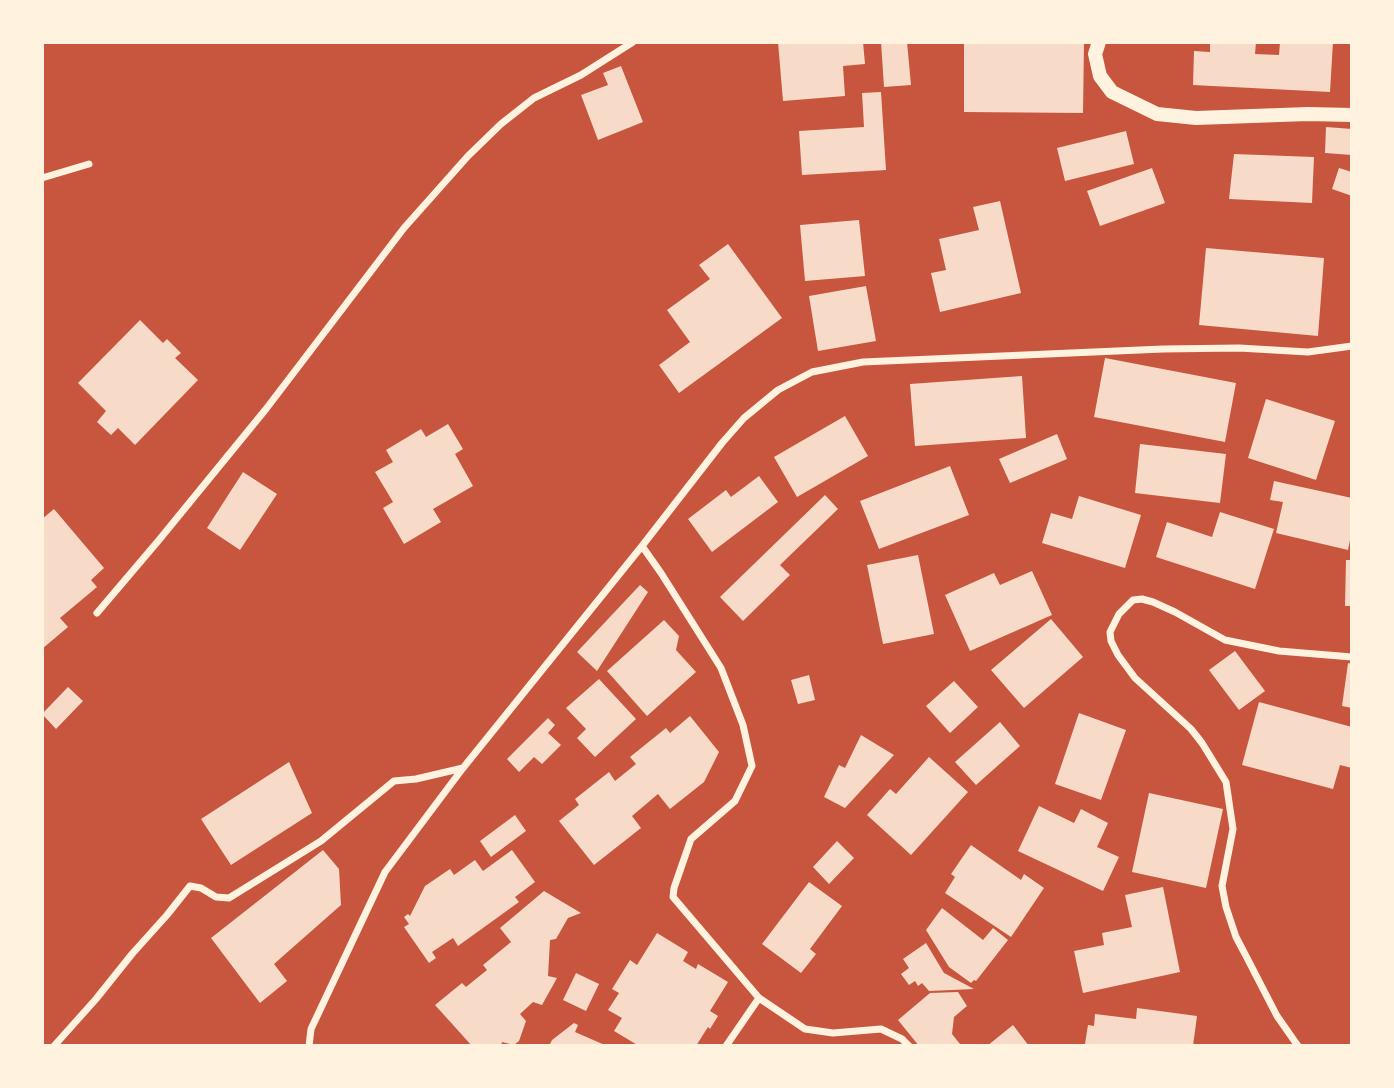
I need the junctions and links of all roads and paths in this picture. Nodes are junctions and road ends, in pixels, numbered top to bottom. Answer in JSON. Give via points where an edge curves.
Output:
{"nodes":[{"id":1,"x":633,"y":42,"type":"edge"},
{"id":2,"x":1099,"y":42,"type":"edge"},
{"id":3,"x":1352,"y":115,"type":"edge"},
{"id":4,"x":89,"y":164,"type":"dead end"},
{"id":5,"x":42,"y":178,"type":"edge"},
{"id":6,"x":1352,"y":346,"type":"edge"},
{"id":7,"x":642,"y":546,"type":"junction"},
{"id":8,"x":97,"y":613,"type":"dead end"},
{"id":9,"x":1352,"y":657,"type":"edge"},
{"id":10,"x":463,"y":768,"type":"junction"},
{"id":11,"x":759,"y":998,"type":"junction"},
{"id":12,"x":54,"y":1046,"type":"edge"},
{"id":13,"x":309,"y":1046,"type":"edge"},
{"id":14,"x":726,"y":1046,"type":"edge"},
{"id":15,"x":908,"y":1046,"type":"edge"},
{"id":16,"x":1298,"y":1046,"type":"edge"}],
"edges":[{"from":1,"to":8,"type":"street","via":[[534,98],[468,156],[404,228],[257,420]]},
{"from":2,"to":3,"type":"main road","via":[[1095,54],[1100,76],[1112,92],[1157,114],[1196,118]]},
{"from":4,"to":5,"type":"street"},
{"from":6,"to":7,"type":"street","via":[[1308,352],[1163,349],[903,360],[812,372],[778,390],[744,418]]},
{"from":7,"to":10,"type":"street"},
{"from":7,"to":11,"type":"street","via":[[721,668],[743,725],[752,766],[735,801],[691,839],[673,897]]},
{"from":9,"to":16,"type":"street","via":[[1279,651],[1225,640],[1142,599],[1133,600],[1119,614],[1110,632],[1118,655],[1135,678],[1191,729],[1226,782],[1233,830],[1222,886],[1226,907],[1251,966]]},
{"from":10,"to":12,"type":"street","via":[[394,781],[321,841],[229,898],[190,886]]},
{"from":10,"to":13,"type":"street","via":[[385,872],[311,1029]]},
{"from":11,"to":14,"type":"street"},
{"from":11,"to":15,"type":"street","via":[[805,1029],[833,1033],[881,1029]]}]}
